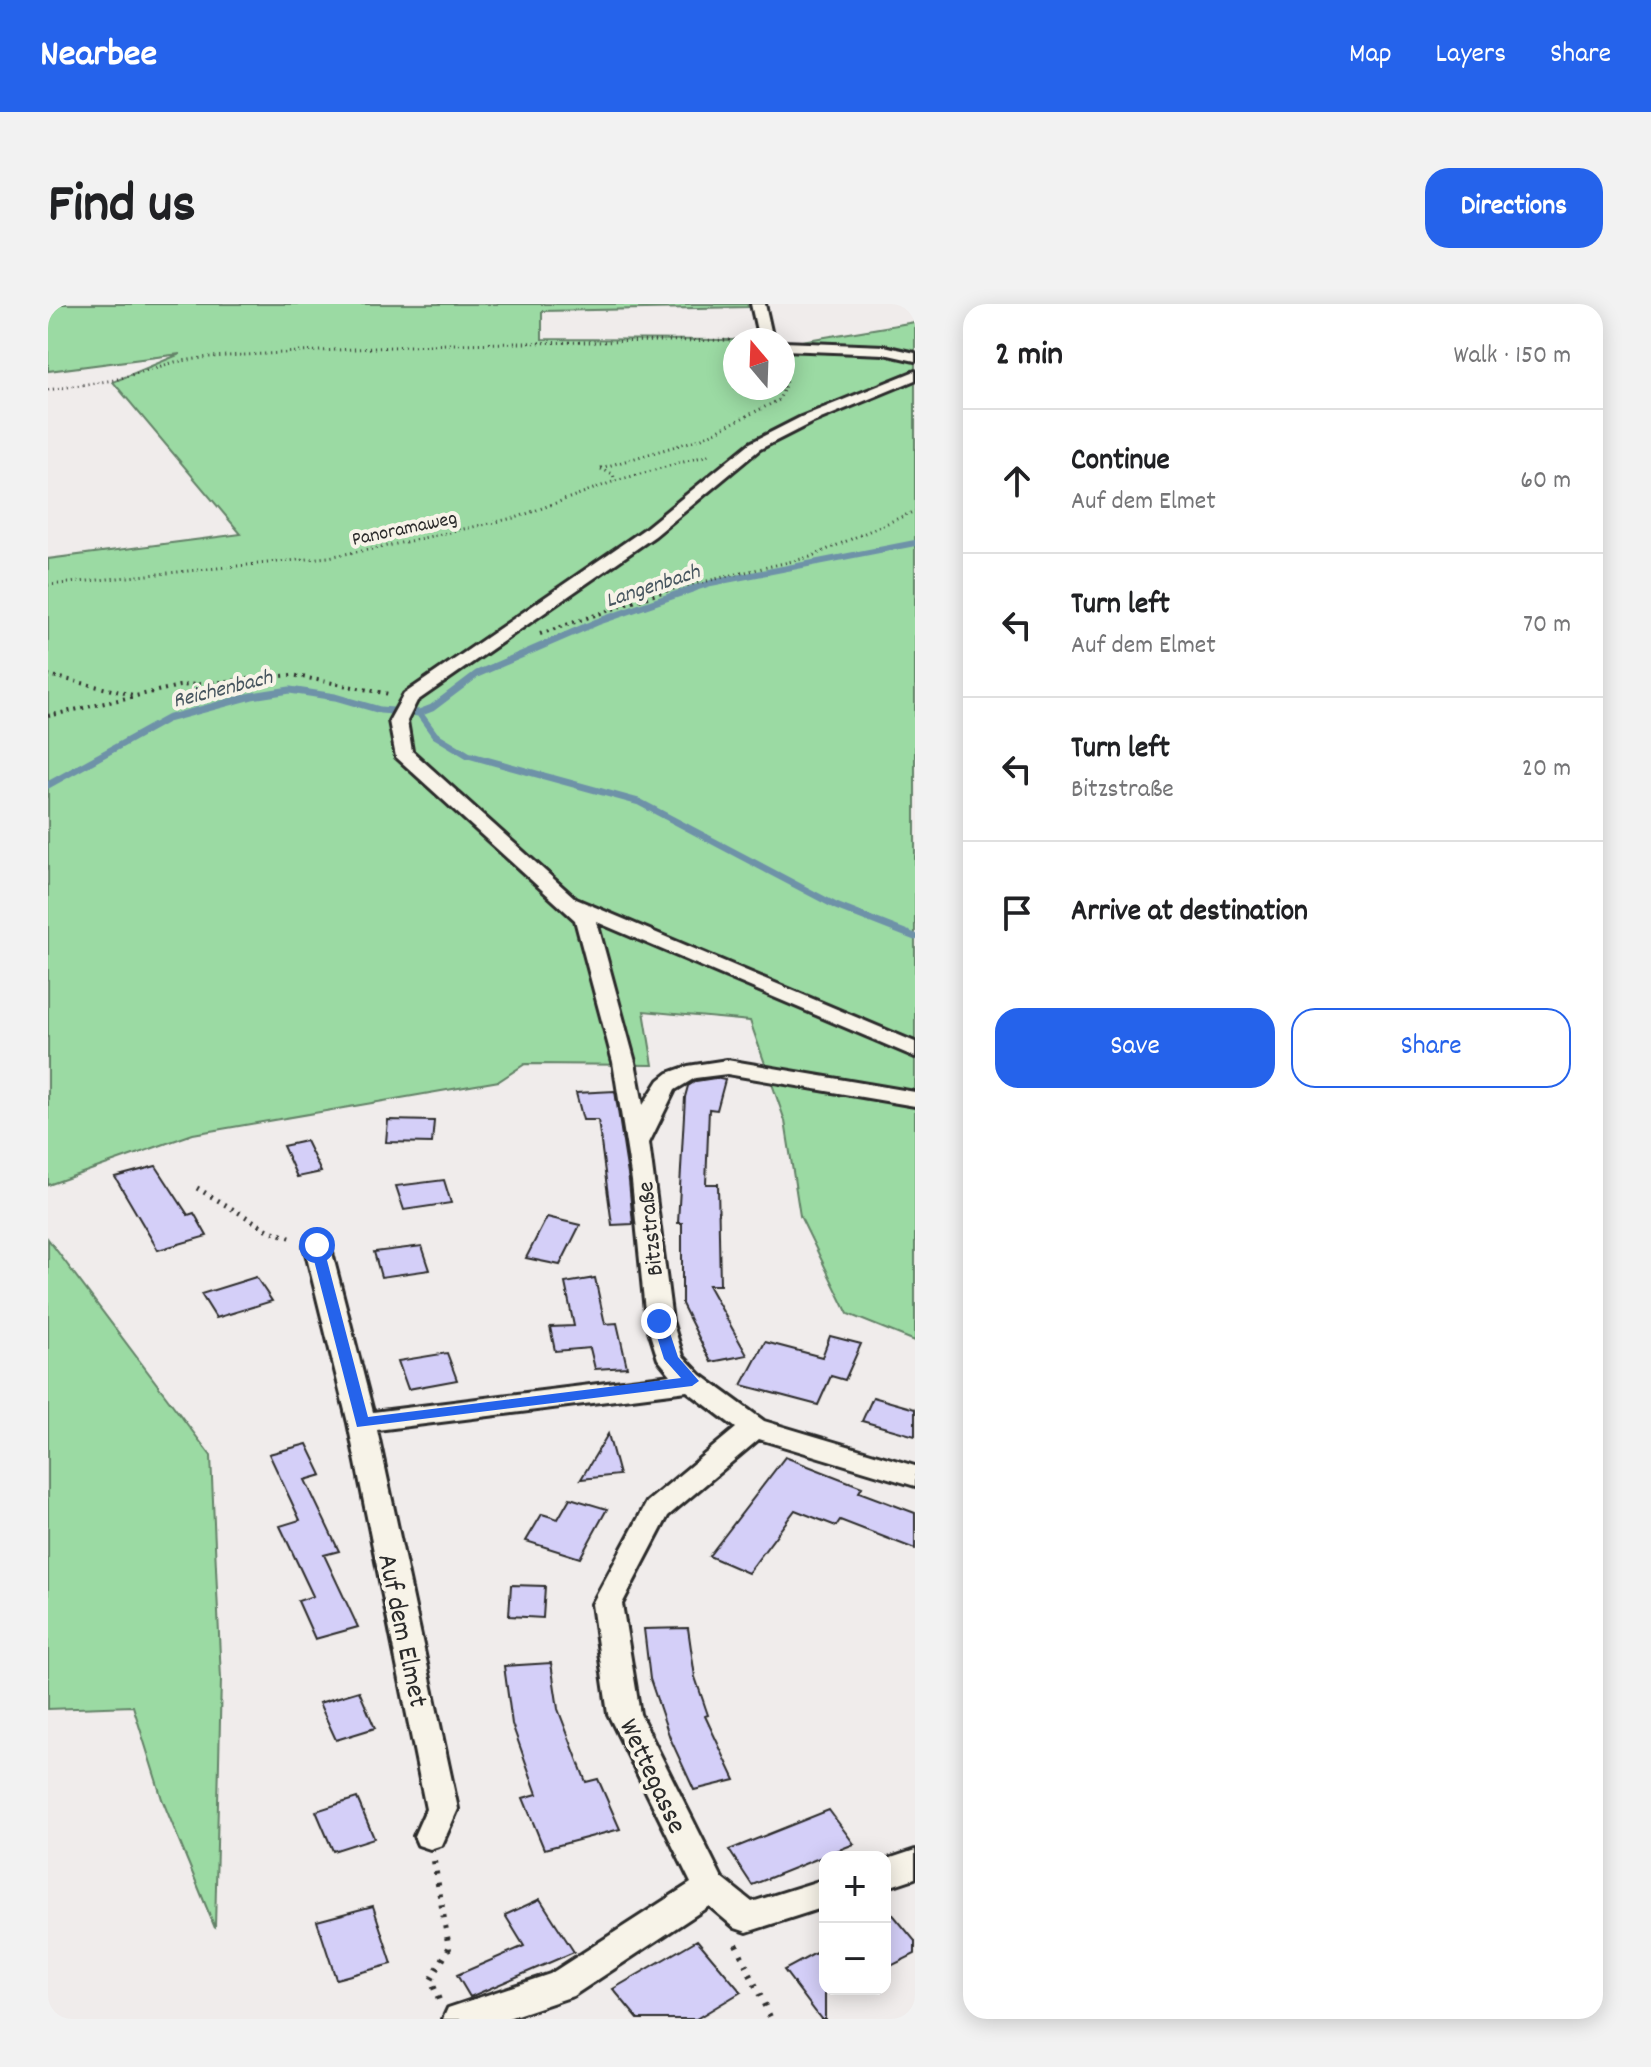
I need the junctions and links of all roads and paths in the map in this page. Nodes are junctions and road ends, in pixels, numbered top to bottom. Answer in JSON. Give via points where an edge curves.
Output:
{"nodes":[{"id":1,"x":758,"y":304,"type":"edge"},
{"id":2,"x":763,"y":328,"type":"edge"},
{"id":3,"x":723,"y":340,"type":"edge"},
{"id":4,"x":795,"y":346,"type":"edge"},
{"id":5,"x":915,"y":357,"type":"edge"},
{"id":6,"x":915,"y":375,"type":"edge"},
{"id":7,"x":48,"y":390,"type":"edge"},
{"id":8,"x":779,"y":400,"type":"edge"},
{"id":9,"x":755,"y":446,"type":"junction"},
{"id":10,"x":615,"y":481,"type":"junction"},
{"id":11,"x":915,"y":511,"type":"edge"},
{"id":12,"x":48,"y":585,"type":"edge"},
{"id":13,"x":527,"y":639,"type":"dead end"},
{"id":14,"x":48,"y":675,"type":"edge"},
{"id":15,"x":136,"y":696,"type":"junction"},
{"id":16,"x":408,"y":700,"type":"junction"},
{"id":17,"x":48,"y":716,"type":"edge"},
{"id":18,"x":566,"y":901,"type":"junction"},
{"id":19,"x":915,"y":1050,"type":"edge"},
{"id":20,"x":915,"y":1099,"type":"edge"},
{"id":21,"x":638,"y":1142,"type":"junction"},
{"id":22,"x":197,"y":1188,"type":"dead end"},
{"id":23,"x":317,"y":1245,"type":"joint"},
{"id":24,"x":692,"y":1381,"type":"junction"},
{"id":25,"x":362,"y":1423,"type":"junction"},
{"id":26,"x":754,"y":1428,"type":"junction"},
{"id":27,"x":915,"y":1476,"type":"edge"},
{"id":28,"x":430,"y":1836,"type":"joint"},
{"id":29,"x":915,"y":1864,"type":"edge"},
{"id":30,"x":891,"y":1872,"type":"edge"},
{"id":31,"x":710,"y":1888,"type":"junction"},
{"id":32,"x":819,"y":1895,"type":"edge"},
{"id":33,"x":734,"y":1940,"type":"dead end"},
{"id":34,"x":451,"y":2013,"type":"edge"},
{"id":35,"x":771,"y":2019,"type":"edge"}],
"edges":[{"from":1,"to":2,"type":"street"},
{"from":3,"to":7,"type":"path","via":[[431,345],[209,357]]},
{"from":4,"to":5,"type":"street","via":[[884,350]]},
{"from":6,"to":9,"type":"street"},
{"from":8,"to":10,"type":"path","via":[[700,439],[601,468]]},
{"from":9,"to":10,"type":"path","name":"Panoramaweg","via":[[737,446]]},
{"from":9,"to":16,"type":"street","via":[[649,533]]},
{"from":10,"to":12,"type":"path","name":"Panoramaweg","via":[[518,517],[340,555]]},
{"from":11,"to":13,"type":"path","via":[[810,557],[681,586]]},
{"from":14,"to":15,"type":"path"},
{"from":15,"to":16,"type":"path","via":[[179,686],[292,675]]},
{"from":15,"to":17,"type":"path"},
{"from":16,"to":18,"type":"street","via":[[398,721],[403,753]]},
{"from":18,"to":19,"type":"street"},
{"from":18,"to":21,"type":"street","name":"Bitzstraße","via":[[585,918],[624,1062]]},
{"from":20,"to":21,"type":"street","via":[[710,1068],[666,1082]]},
{"from":21,"to":24,"type":"street","name":"Bitzstraße","via":[[659,1321],[671,1359]]},
{"from":22,"to":23,"type":"path","via":[[270,1231]]},
{"from":23,"to":25,"type":"street","name":"Auf dem Elmet"},
{"from":24,"to":25,"type":"street"},
{"from":24,"to":26,"type":"street","name":"Bitzstraße"},
{"from":25,"to":28,"type":"street","name":"Auf dem Elmet","via":[[442,1809]]},
{"from":26,"to":27,"type":"street","name":"Bitzstraße"},
{"from":26,"to":31,"type":"street","name":"Wettegasse","via":[[657,1509],[607,1604],[624,1714]]},
{"from":28,"to":34,"type":"path","via":[[449,1948],[431,1980]]},
{"from":29,"to":30,"type":"street"},
{"from":31,"to":32,"type":"street","name":"Wettegasse","via":[[747,1918]]},
{"from":31,"to":34,"type":"street","via":[[561,1985]]},
{"from":33,"to":35,"type":"path"}]}
